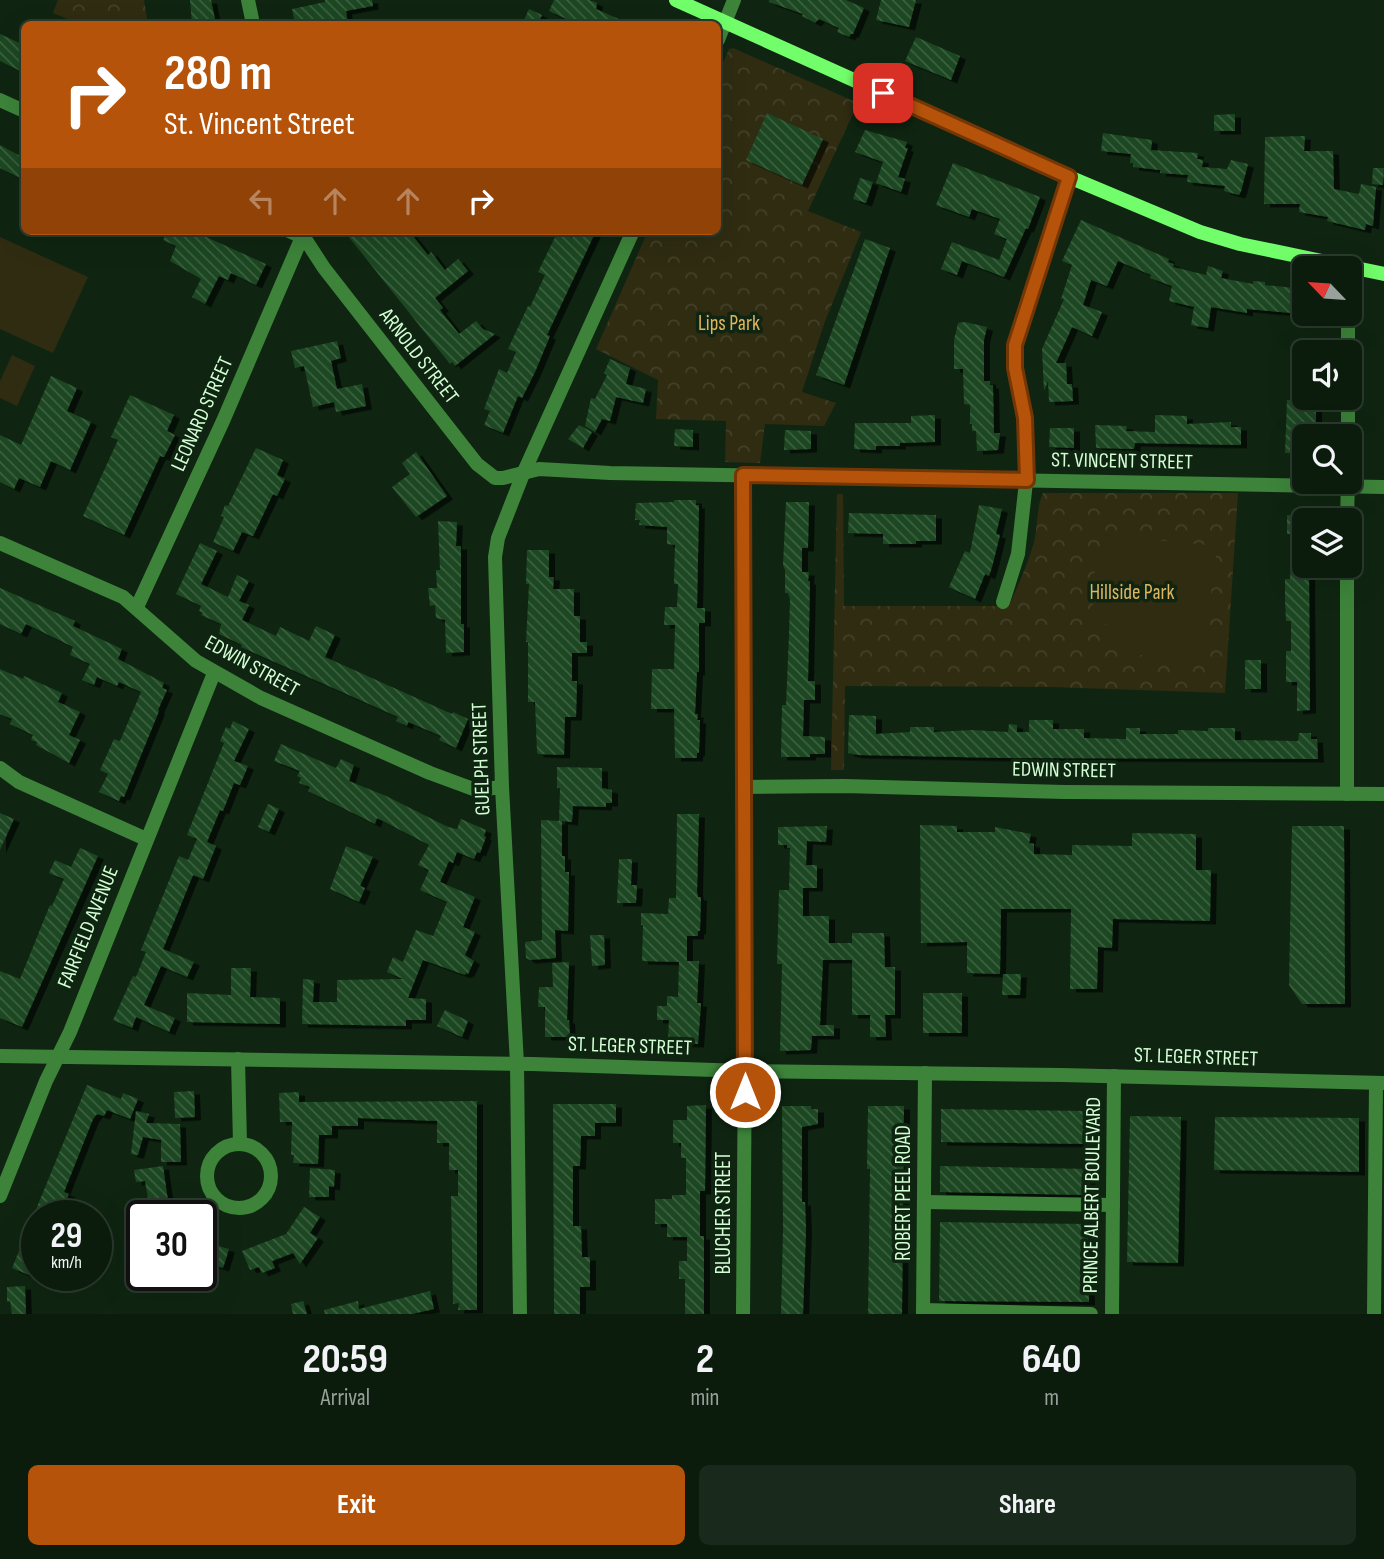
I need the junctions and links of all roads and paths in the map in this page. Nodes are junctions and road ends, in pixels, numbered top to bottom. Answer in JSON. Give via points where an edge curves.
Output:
{"nodes":[{"id":1,"x":248,"y":0,"type":"edge"},
{"id":2,"x":676,"y":0,"type":"edge"},
{"id":3,"x":734,"y":0,"type":"edge"},
{"id":4,"x":252,"y":21,"type":"edge"},
{"id":5,"x":726,"y":22,"type":"junction"},
{"id":6,"x":721,"y":33,"type":"edge"},
{"id":7,"x":0,"y":100,"type":"edge"},
{"id":8,"x":21,"y":110,"type":"edge"},
{"id":9,"x":1069,"y":177,"type":"junction"},
{"id":10,"x":296,"y":235,"type":"edge"},
{"id":11,"x":299,"y":235,"type":"edge"},
{"id":12,"x":631,"y":235,"type":"edge"},
{"id":13,"x":1298,"y":256,"type":"edge"},
{"id":14,"x":1362,"y":270,"type":"edge"},
{"id":15,"x":1384,"y":274,"type":"edge"},
{"id":16,"x":523,"y":474,"type":"junction"},
{"id":17,"x":743,"y":475,"type":"junction"},
{"id":18,"x":1027,"y":480,"type":"junction"},
{"id":19,"x":1292,"y":483,"type":"edge"},
{"id":20,"x":1362,"y":485,"type":"edge"},
{"id":21,"x":1384,"y":487,"type":"edge"},
{"id":22,"x":0,"y":543,"type":"edge"},
{"id":23,"x":1348,"y":578,"type":"edge"},
{"id":24,"x":1003,"y":603,"type":"dead end"},
{"id":25,"x":137,"y":607,"type":"junction"},
{"id":26,"x":214,"y":673,"type":"junction"},
{"id":27,"x":0,"y":768,"type":"edge"},
{"id":28,"x":502,"y":787,"type":"junction"},
{"id":29,"x":744,"y":787,"type":"junction"},
{"id":30,"x":1348,"y":794,"type":"junction"},
{"id":31,"x":1384,"y":794,"type":"edge"},
{"id":32,"x":146,"y":839,"type":"junction"},
{"id":33,"x":0,"y":1056,"type":"edge"},
{"id":34,"x":57,"y":1058,"type":"junction"},
{"id":35,"x":238,"y":1059,"type":"junction"},
{"id":36,"x":517,"y":1064,"type":"junction"},
{"id":37,"x":745,"y":1071,"type":"junction"},
{"id":38,"x":925,"y":1073,"type":"junction"},
{"id":39,"x":1114,"y":1076,"type":"junction"},
{"id":40,"x":1380,"y":1083,"type":"edge"},
{"id":41,"x":240,"y":1144,"type":"junction"},
{"id":42,"x":0,"y":1196,"type":"edge"},
{"id":43,"x":924,"y":1202,"type":"junction"},
{"id":44,"x":1113,"y":1205,"type":"junction"},
{"id":45,"x":1379,"y":1211,"type":"edge"},
{"id":46,"x":923,"y":1312,"type":"edge"},
{"id":47,"x":1378,"y":1313,"type":"edge"},
{"id":48,"x":520,"y":1314,"type":"edge"},
{"id":49,"x":743,"y":1314,"type":"edge"},
{"id":50,"x":1091,"y":1314,"type":"edge"},
{"id":51,"x":1112,"y":1314,"type":"edge"}],
"edges":[{"from":1,"to":4,"type":"street"},
{"from":2,"to":5,"type":"main road"},
{"from":3,"to":5,"type":"street"},
{"from":5,"to":6,"type":"street"},
{"from":5,"to":9,"type":"main road"},
{"from":7,"to":8,"type":"street"},
{"from":9,"to":13,"type":"main road","via":[[1220,239]]},
{"from":9,"to":18,"type":"street","via":[[1015,345]]},
{"from":10,"to":25,"type":"street","name":"LEONARD STREET","via":[[223,421]]},
{"from":11,"to":16,"type":"street","name":"ARNOLD STREET","via":[[477,464],[495,478]]},
{"from":12,"to":16,"type":"street","name":"GUELPH STREET"},
{"from":14,"to":15,"type":"main road"},
{"from":16,"to":17,"type":"street","name":"ST. VINCENT STREET","via":[[547,469]]},
{"from":16,"to":28,"type":"street","name":"GUELPH STREET","via":[[495,557]]},
{"from":17,"to":18,"type":"street","name":"ST. VINCENT STREET"},
{"from":17,"to":29,"type":"street","name":"BLUCHER STREET"},
{"from":18,"to":19,"type":"street","name":"ST. VINCENT STREET"},
{"from":18,"to":24,"type":"street","via":[[1018,554]]},
{"from":20,"to":21,"type":"street","name":"ST. VINCENT STREET"},
{"from":22,"to":25,"type":"street","name":"EDWIN STREET","via":[[107,589]]},
{"from":23,"to":30,"type":"street"},
{"from":25,"to":26,"type":"street","name":"EDWIN STREET","via":[[177,646]]},
{"from":26,"to":28,"type":"street","name":"EDWIN STREET","via":[[430,773],[476,790]]},
{"from":26,"to":32,"type":"street","name":"FAIRFIELD AVENUE"},
{"from":27,"to":32,"type":"street","via":[[19,782]]},
{"from":28,"to":36,"type":"street","name":"GUELPH STREET"},
{"from":29,"to":30,"type":"street","name":"EDWIN STREET"},
{"from":29,"to":37,"type":"street","name":"BLUCHER STREET"},
{"from":30,"to":31,"type":"street","name":"EDWIN STREET"},
{"from":32,"to":34,"type":"street","name":"FAIRFIELD AVENUE"},
{"from":33,"to":34,"type":"street","name":"ST. LEGER STREET"},
{"from":34,"to":35,"type":"street","name":"ST. LEGER STREET"},
{"from":34,"to":42,"type":"street","name":"FAIRFIELD AVENUE"},
{"from":35,"to":36,"type":"street","name":"ST. LEGER STREET"},
{"from":35,"to":41,"type":"street"},
{"from":36,"to":37,"type":"street","name":"ST. LEGER STREET"},
{"from":36,"to":48,"type":"street","name":"GUELPH STREET"},
{"from":37,"to":38,"type":"street","name":"ST. LEGER STREET"},
{"from":37,"to":49,"type":"street","name":"BLUCHER STREET"},
{"from":38,"to":39,"type":"street","name":"ST. LEGER STREET"},
{"from":38,"to":43,"type":"street","name":"ROBERT PEEL ROAD"},
{"from":39,"to":40,"type":"street","name":"ST. LEGER STREET"},
{"from":39,"to":44,"type":"street","name":"PRINCE ALBERT BOULEVARD"},
{"from":40,"to":45,"type":"street"},
{"from":41,"to":41,"type":"street","via":[[224,1148],[212,1159],[207,1175],[211,1192],[222,1204],[238,1209],[255,1205],[267,1193],[272,1177],[268,1160],[256,1148]]},
{"from":43,"to":44,"type":"street"},
{"from":43,"to":46,"type":"street","name":"ROBERT PEEL ROAD"},
{"from":44,"to":51,"type":"street","name":"PRINCE ALBERT BOULEVARD"},
{"from":45,"to":47,"type":"street"},
{"from":46,"to":50,"type":"street"}]}
